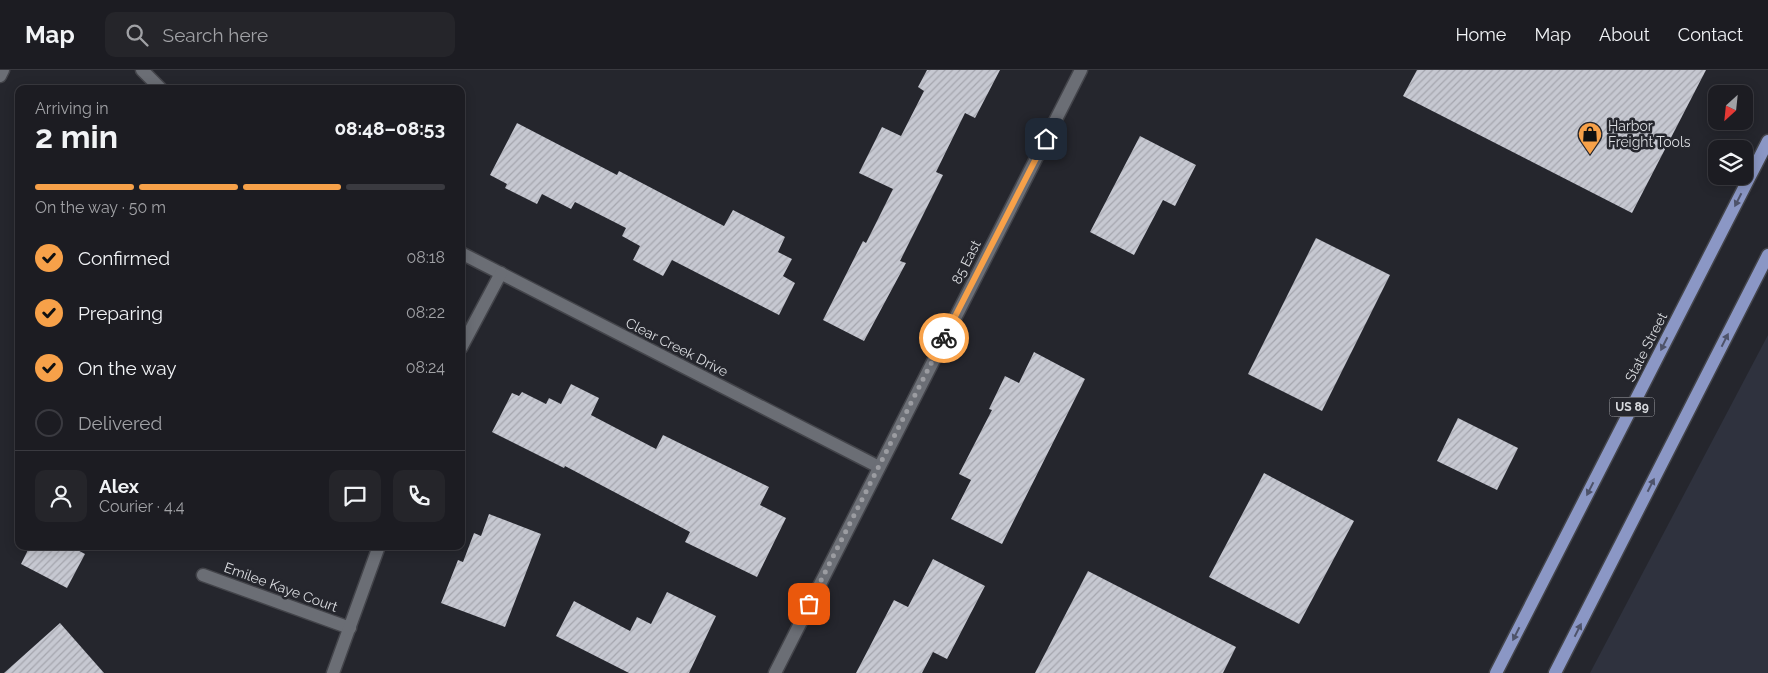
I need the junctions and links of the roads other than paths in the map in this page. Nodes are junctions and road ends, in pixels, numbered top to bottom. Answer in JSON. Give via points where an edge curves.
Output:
{"nodes":[{"id":1,"x":3,"y":70,"type":"edge"},
{"id":2,"x":142,"y":70,"type":"edge"},
{"id":3,"x":1081,"y":70,"type":"edge"},
{"id":4,"x":0,"y":76,"type":"edge"},
{"id":5,"x":157,"y":85,"type":"edge"},
{"id":6,"x":1768,"y":141,"type":"edge"},
{"id":7,"x":465,"y":255,"type":"edge"},
{"id":8,"x":1768,"y":255,"type":"edge"},
{"id":9,"x":502,"y":274,"type":"junction"},
{"id":10,"x":465,"y":341,"type":"edge"},
{"id":11,"x":879,"y":467,"type":"junction"},
{"id":12,"x":378,"y":550,"type":"edge"},
{"id":13,"x":203,"y":575,"type":"dead end"},
{"id":14,"x":350,"y":628,"type":"junction"},
{"id":15,"x":333,"y":673,"type":"edge"},
{"id":16,"x":775,"y":673,"type":"edge"},
{"id":17,"x":1496,"y":673,"type":"edge"},
{"id":18,"x":1555,"y":673,"type":"edge"}],
"edges":[{"from":1,"to":4,"type":"street"},
{"from":2,"to":5,"type":"street"},
{"from":3,"to":11,"type":"street","name":"85 East"},
{"from":6,"to":17,"type":"main road","name":"State Street","number":"US 89","one_way":true},
{"from":7,"to":9,"type":"street","name":"Clear Creek Drive"},
{"from":18,"to":8,"type":"main road","one_way":true},
{"from":9,"to":10,"type":"street"},
{"from":9,"to":11,"type":"street","name":"Clear Creek Drive"},
{"from":11,"to":16,"type":"street","name":"85 East"},
{"from":12,"to":14,"type":"street"},
{"from":13,"to":14,"type":"street","name":"Emilee Kaye Court"},
{"from":14,"to":15,"type":"street"}]}
